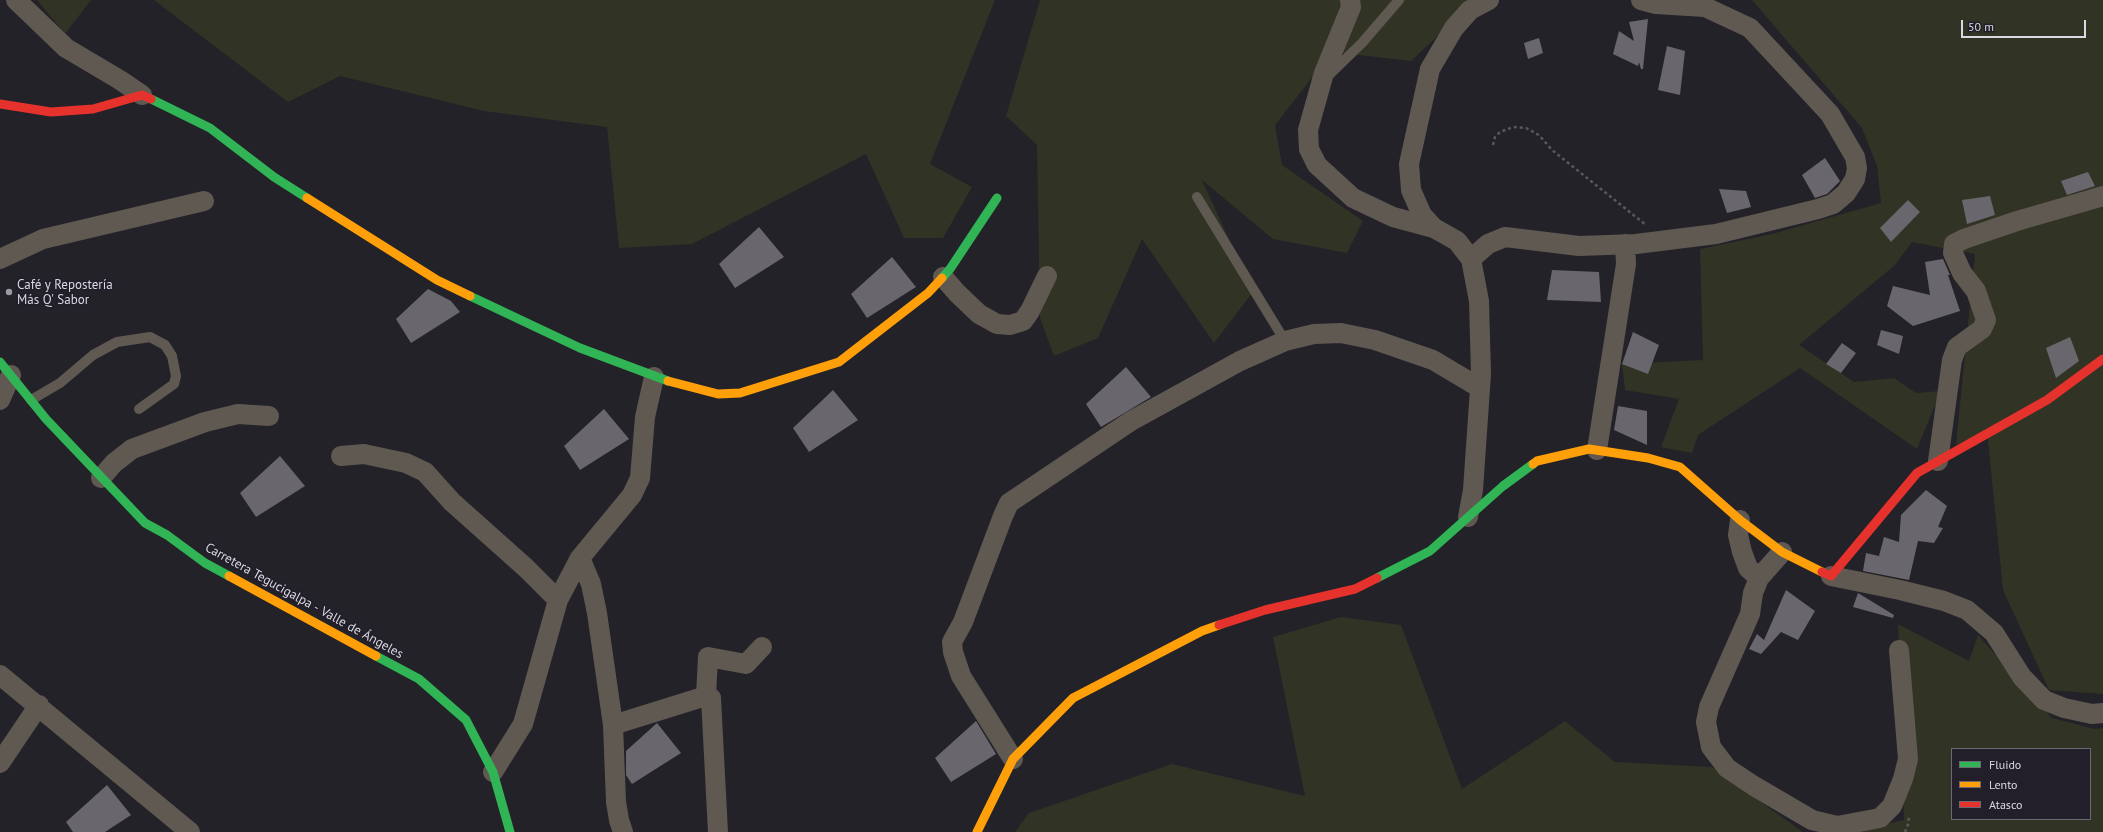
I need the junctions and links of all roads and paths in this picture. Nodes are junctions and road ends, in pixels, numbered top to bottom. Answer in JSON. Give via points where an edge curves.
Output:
{"nodes":[{"id":1,"x":16,"y":0,"type":"edge"},
{"id":2,"x":1350,"y":0,"type":"edge"},
{"id":3,"x":1399,"y":0,"type":"edge"},
{"id":4,"x":1489,"y":0,"type":"edge"},
{"id":5,"x":1641,"y":0,"type":"edge"},
{"id":6,"x":1321,"y":84,"type":"junction"},
{"id":7,"x":142,"y":95,"type":"junction"},
{"id":8,"x":0,"y":104,"type":"edge"},
{"id":9,"x":1493,"y":146,"type":"dead end"},
{"id":10,"x":2103,"y":196,"type":"edge"},
{"id":11,"x":1197,"y":197,"type":"dead end"},
{"id":12,"x":997,"y":198,"type":"dead end"},
{"id":13,"x":204,"y":201,"type":"dead end"},
{"id":14,"x":1434,"y":228,"type":"junction"},
{"id":15,"x":1657,"y":241,"type":"junction"},
{"id":16,"x":1624,"y":244,"type":"junction"},
{"id":17,"x":0,"y":259,"type":"edge"},
{"id":18,"x":1470,"y":259,"type":"junction"},
{"id":19,"x":1047,"y":276,"type":"dead end"},
{"id":20,"x":943,"y":277,"type":"junction"},
{"id":21,"x":1285,"y":341,"type":"junction"},
{"id":22,"x":2103,"y":359,"type":"edge"},
{"id":23,"x":5,"y":369,"type":"edge"},
{"id":24,"x":654,"y":377,"type":"junction"},
{"id":25,"x":1480,"y":388,"type":"junction"},
{"id":26,"x":0,"y":400,"type":"edge"},
{"id":27,"x":30,"y":400,"type":"junction"},
{"id":28,"x":139,"y":409,"type":"dead end"},
{"id":29,"x":269,"y":416,"type":"dead end"},
{"id":30,"x":1597,"y":450,"type":"junction"},
{"id":31,"x":341,"y":456,"type":"dead end"},
{"id":32,"x":1938,"y":461,"type":"junction"},
{"id":33,"x":101,"y":478,"type":"junction"},
{"id":34,"x":1468,"y":517,"type":"junction"},
{"id":35,"x":1740,"y":520,"type":"junction"},
{"id":36,"x":1782,"y":552,"type":"junction"},
{"id":37,"x":580,"y":558,"type":"junction"},
{"id":38,"x":1831,"y":576,"type":"junction"},
{"id":39,"x":1759,"y":578,"type":"junction"},
{"id":40,"x":558,"y":600,"type":"junction"},
{"id":41,"x":762,"y":647,"type":"dead end"},
{"id":42,"x":1899,"y":650,"type":"dead end"},
{"id":43,"x":0,"y":675,"type":"edge"},
{"id":44,"x":706,"y":696,"type":"junction"},
{"id":45,"x":39,"y":705,"type":"junction"},
{"id":46,"x":2103,"y":713,"type":"edge"},
{"id":47,"x":613,"y":725,"type":"junction"},
{"id":48,"x":1012,"y":758,"type":"junction"},
{"id":49,"x":0,"y":763,"type":"edge"},
{"id":50,"x":493,"y":772,"type":"junction"},
{"id":51,"x":190,"y":832,"type":"edge"},
{"id":52,"x":510,"y":832,"type":"edge"},
{"id":53,"x":623,"y":832,"type":"edge"},
{"id":54,"x":718,"y":832,"type":"edge"},
{"id":55,"x":977,"y":832,"type":"edge"}],
"edges":[{"from":1,"to":7,"type":"street","via":[[66,48]]},
{"from":2,"to":6,"type":"street","via":[[1351,6]]},
{"from":3,"to":6,"type":"lane"},
{"from":4,"to":14,"type":"street","via":[[1470,10],[1454,28],[1430,69],[1409,164],[1411,190],[1422,215]]},
{"from":5,"to":15,"type":"street","via":[[1656,4],[1705,7],[1750,28],[1830,114],[1855,157],[1856,168],[1855,179],[1846,193],[1833,204],[1716,234]]},
{"from":6,"to":14,"type":"street","via":[[1308,130],[1309,149],[1317,165],[1352,198],[1393,216]]},
{"from":7,"to":8,"type":"street","via":[[93,109],[51,112]]},
{"from":7,"to":24,"type":"street","via":[[210,128],[274,178],[437,280],[580,348]]},
{"from":9,"to":15,"type":"path","via":[[1494,137],[1513,128],[1526,128],[1539,135],[1552,150],[1652,229]]},
{"from":10,"to":32,"type":"street","via":[[2017,221],[1954,244],[1953,253],[1962,273],[1976,291],[1986,320],[1982,329],[1957,347],[1952,360]]},
{"from":11,"to":21,"type":"lane"},
{"from":12,"to":20,"type":"street"},
{"from":13,"to":17,"type":"street","via":[[43,239]]},
{"from":14,"to":18,"type":"street","via":[[1457,241]]},
{"from":15,"to":16,"type":"street"},
{"from":16,"to":18,"type":"street","via":[[1579,246],[1505,237],[1488,244]]},
{"from":16,"to":30,"type":"street","via":[[1626,264]]},
{"from":18,"to":25,"type":"street","via":[[1479,301]]},
{"from":19,"to":20,"type":"street","via":[[1023,321],[1010,325],[997,324],[979,314]]},
{"from":20,"to":24,"type":"street","via":[[928,294],[839,362],[740,393],[718,394]]},
{"from":21,"to":25,"type":"street","via":[[1314,334],[1341,333],[1375,340],[1433,360]]},
{"from":21,"to":48,"type":"street","via":[[1240,361],[1131,421],[1009,503],[952,642],[961,676]]},
{"from":22,"to":32,"type":"street","via":[[2047,400]]},
{"from":23,"to":26,"type":"street"},
{"from":23,"to":27,"type":"street","name":"Carretera Tegucigalpa - Valle de Ángeles"},
{"from":24,"to":37,"type":"street","via":[[645,417],[640,478],[632,495]]},
{"from":25,"to":34,"type":"street"},
{"from":27,"to":28,"type":"lane","via":[[60,383],[93,355],[118,342],[150,336],[165,345],[172,356],[176,376],[174,384]]},
{"from":27,"to":33,"type":"street","name":"Carretera Tegucigalpa - Valle de Ángeles"},
{"from":29,"to":33,"type":"street","via":[[238,414],[205,422],[164,437],[132,449],[114,463]]},
{"from":30,"to":34,"type":"street","via":[[1589,449],[1538,461],[1503,486]]},
{"from":30,"to":35,"type":"street","via":[[1648,458],[1680,467]]},
{"from":31,"to":40,"type":"street","via":[[364,454],[406,463],[425,472],[452,502]]},
{"from":32,"to":38,"type":"street","via":[[1909,480]]},
{"from":33,"to":50,"type":"street","name":"Carretera Tegucigalpa - Valle de Ángeles","via":[[145,523],[167,535],[205,563],[419,679],[466,720]]},
{"from":34,"to":48,"type":"street","via":[[1430,551],[1355,589],[1265,610],[1202,631],[1073,698]]},
{"from":35,"to":36,"type":"street"},
{"from":35,"to":39,"type":"street","via":[[1738,535],[1742,552],[1748,568]]},
{"from":36,"to":38,"type":"street"},
{"from":36,"to":39,"type":"street"},
{"from":37,"to":40,"type":"street"},
{"from":37,"to":47,"type":"street","via":[[591,584],[597,613]]},
{"from":38,"to":46,"type":"street","via":[[1900,590],[1944,601],[1967,610],[1994,633],[2022,677],[2044,700],[2064,708],[2092,714]]},
{"from":39,"to":42,"type":"street","via":[[1753,593],[1750,614],[1709,707],[1707,734],[1711,747],[1727,768],[1812,820],[1837,826],[1880,818],[1892,806],[1908,759]]},
{"from":40,"to":50,"type":"street","via":[[523,724]]},
{"from":41,"to":44,"type":"street","via":[[746,664],[708,657]]},
{"from":43,"to":45,"type":"street"},
{"from":44,"to":47,"type":"street"},
{"from":44,"to":54,"type":"street","via":[[711,698]]},
{"from":45,"to":49,"type":"street"},
{"from":45,"to":51,"type":"street"},
{"from":47,"to":53,"type":"street","via":[[616,802]]},
{"from":48,"to":55,"type":"street"},
{"from":50,"to":52,"type":"street","name":"Carretera Tegucigalpa - Valle de Ángeles"}]}
